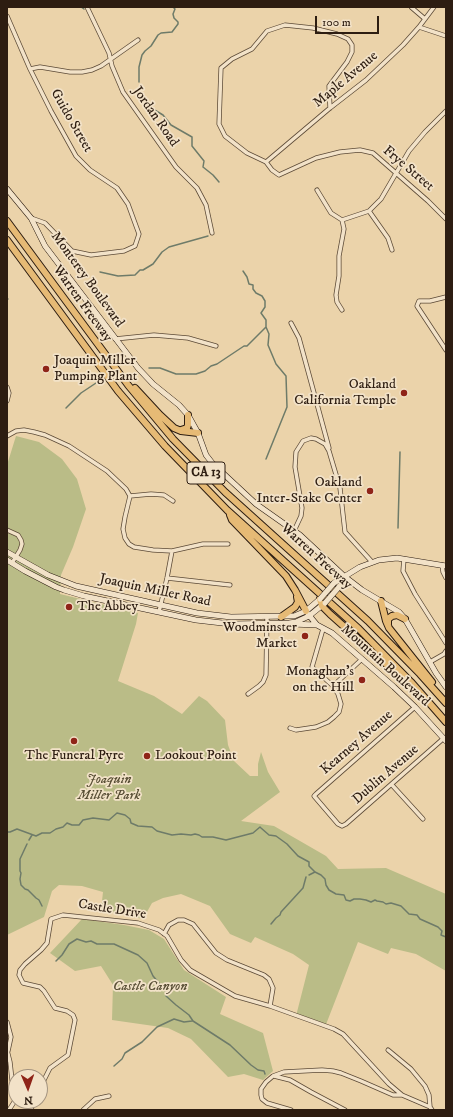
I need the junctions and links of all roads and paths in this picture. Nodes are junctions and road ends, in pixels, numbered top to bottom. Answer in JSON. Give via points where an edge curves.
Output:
{"nodes":[{"id":1,"x":87,"y":7,"type":"edge"},
{"id":2,"x":411,"y":7,"type":"edge"},
{"id":3,"x":434,"y":7,"type":"edge"},
{"id":4,"x":7,"y":16,"type":"edge"},
{"id":5,"x":425,"y":19,"type":"junction"},
{"id":6,"x":419,"y":27,"type":"junction"},
{"id":7,"x":446,"y":36,"type":"edge"},
{"id":8,"x":138,"y":40,"type":"dead end"},
{"id":9,"x":110,"y":59,"type":"junction"},
{"id":10,"x":30,"y":69,"type":"junction"},
{"id":11,"x":330,"y":108,"type":"junction"},
{"id":12,"x":446,"y":111,"type":"edge"},
{"id":13,"x":266,"y":162,"type":"junction"},
{"id":14,"x":396,"y":174,"type":"junction"},
{"id":15,"x":7,"y":189,"type":"edge"},
{"id":16,"x":317,"y":190,"type":"dead end"},
{"id":17,"x":369,"y":210,"type":"junction"},
{"id":18,"x":31,"y":218,"type":"junction"},
{"id":19,"x":446,"y":218,"type":"edge"},
{"id":20,"x":342,"y":220,"type":"junction"},
{"id":21,"x":7,"y":221,"type":"edge"},
{"id":22,"x":212,"y":233,"type":"dead end"},
{"id":23,"x":7,"y":240,"type":"edge"},
{"id":24,"x":392,"y":250,"type":"dead end"},
{"id":25,"x":446,"y":297,"type":"edge"},
{"id":26,"x":342,"y":310,"type":"dead end"},
{"id":27,"x":291,"y":323,"type":"dead end"},
{"id":28,"x":115,"y":339,"type":"junction"},
{"id":29,"x":216,"y":346,"type":"dead end"},
{"id":30,"x":446,"y":350,"type":"edge"},
{"id":31,"x":103,"y":353,"type":"junction"},
{"id":32,"x":7,"y":387,"type":"edge"},
{"id":33,"x":7,"y":401,"type":"edge"},
{"id":34,"x":188,"y":416,"type":"junction"},
{"id":35,"x":177,"y":430,"type":"junction"},
{"id":36,"x":198,"y":433,"type":"junction"},
{"id":37,"x":7,"y":436,"type":"edge"},
{"id":38,"x":329,"y":451,"type":"junction"},
{"id":39,"x":130,"y":496,"type":"junction"},
{"id":40,"x":173,"y":501,"type":"dead end"},
{"id":41,"x":227,"y":510,"type":"junction"},
{"id":42,"x":7,"y":530,"type":"edge"},
{"id":43,"x":294,"y":531,"type":"junction"},
{"id":44,"x":228,"y":544,"type":"dead end"},
{"id":45,"x":172,"y":550,"type":"junction"},
{"id":46,"x":7,"y":552,"type":"edge"},
{"id":47,"x":16,"y":557,"type":"junction"},
{"id":48,"x":404,"y":559,"type":"junction"},
{"id":49,"x":9,"y":561,"type":"edge"},
{"id":50,"x":372,"y":562,"type":"junction"},
{"id":51,"x":444,"y":565,"type":"edge"},
{"id":52,"x":344,"y":577,"type":"junction"},
{"id":53,"x":167,"y":578,"type":"junction"},
{"id":54,"x":446,"y":578,"type":"edge"},
{"id":55,"x":230,"y":585,"type":"dead end"},
{"id":56,"x":295,"y":590,"type":"junction"},
{"id":57,"x":381,"y":601,"type":"junction"},
{"id":58,"x":323,"y":602,"type":"junction"},
{"id":59,"x":160,"y":606,"type":"junction"},
{"id":60,"x":159,"y":612,"type":"junction"},
{"id":61,"x":307,"y":614,"type":"junction"},
{"id":62,"x":266,"y":616,"type":"junction"},
{"id":63,"x":281,"y":617,"type":"junction"},
{"id":64,"x":405,"y":619,"type":"junction"},
{"id":65,"x":267,"y":624,"type":"junction"},
{"id":66,"x":280,"y":624,"type":"junction"},
{"id":67,"x":317,"y":625,"type":"junction"},
{"id":68,"x":389,"y":628,"type":"junction"},
{"id":69,"x":323,"y":629,"type":"junction"},
{"id":70,"x":446,"y":642,"type":"edge"},
{"id":71,"x":446,"y":651,"type":"edge"},
{"id":72,"x":362,"y":659,"type":"junction"},
{"id":73,"x":430,"y":662,"type":"junction"},
{"id":74,"x":333,"y":686,"type":"junction"},
{"id":75,"x":446,"y":687,"type":"edge"},
{"id":76,"x":436,"y":692,"type":"junction"},
{"id":77,"x":248,"y":694,"type":"dead end"},
{"id":78,"x":446,"y":704,"type":"edge"},
{"id":79,"x":415,"y":707,"type":"junction"},
{"id":80,"x":436,"y":710,"type":"junction"},
{"id":81,"x":446,"y":722,"type":"edge"},
{"id":82,"x":290,"y":728,"type":"dead end"},
{"id":83,"x":445,"y":740,"type":"edge"},
{"id":84,"x":392,"y":785,"type":"junction"},
{"id":85,"x":423,"y":819,"type":"dead end"},
{"id":86,"x":342,"y":826,"type":"joint"},
{"id":87,"x":164,"y":934,"type":"junction"},
{"id":88,"x":270,"y":1006,"type":"junction"},
{"id":89,"x":7,"y":1022,"type":"edge"},
{"id":90,"x":7,"y":1050,"type":"edge"},
{"id":91,"x":388,"y":1050,"type":"dead end"},
{"id":92,"x":11,"y":1069,"type":"edge"},
{"id":93,"x":48,"y":1072,"type":"edge"},
{"id":94,"x":273,"y":1076,"type":"junction"},
{"id":95,"x":402,"y":1095,"type":"junction"},
{"id":96,"x":109,"y":1096,"type":"dead end"},
{"id":97,"x":431,"y":1108,"type":"edge"},
{"id":98,"x":83,"y":1110,"type":"edge"},
{"id":99,"x":291,"y":1110,"type":"edge"},
{"id":100,"x":345,"y":1110,"type":"edge"}],
"edges":[{"from":1,"to":9,"type":"street","name":"Jordan Road"},
{"from":2,"to":5,"type":"street"},
{"from":3,"to":5,"type":"street","name":"Maple Avenue"},
{"from":4,"to":10,"type":"street","name":"Guido Street"},
{"from":5,"to":6,"type":"street","name":"Maple Avenue"},
{"from":6,"to":7,"type":"street"},
{"from":6,"to":11,"type":"street","name":"Maple Avenue","via":[[366,80]]},
{"from":8,"to":9,"type":"street"},
{"from":9,"to":10,"type":"street","via":[[101,66],[82,72],[40,67]]},
{"from":9,"to":22,"type":"street","name":"Jordan Road","via":[[124,92],[206,205]]},
{"from":10,"to":18,"type":"street","name":"Guido Street","via":[[76,156],[90,170],[117,188],[128,204],[139,234],[135,246],[124,251],[91,255],[72,251],[45,223]]},
{"from":11,"to":13,"type":"street","name":"Maple Avenue"},
{"from":11,"to":13,"type":"street","name":"Frye Street","via":[[329,86],[352,52],[352,45],[348,39],[313,28],[285,25],[267,32],[252,49],[232,59],[222,68],[219,124],[225,136],[247,153]]},
{"from":12,"to":14,"type":"street","via":[[409,151]]},
{"from":13,"to":14,"type":"street","name":"Frye Street","via":[[279,175],[316,158],[360,150],[373,154]]},
{"from":14,"to":17,"type":"street","via":[[381,199]]},
{"from":14,"to":19,"type":"street","name":"Frye Street"},
{"from":15,"to":18,"type":"main road","name":"Monterey Boulevard"},
{"from":16,"to":20,"type":"street","via":[[331,213]]},
{"from":17,"to":20,"type":"street"},
{"from":17,"to":24,"type":"street","via":[[388,238]]},
{"from":18,"to":28,"type":"main road","name":"Monterey Boulevard","via":[[45,246]]},
{"from":20,"to":26,"type":"street","via":[[344,229],[336,294]]},
{"from":21,"to":31,"type":"highway","name":"Warren Freeway","number":"CA 13"},
{"from":23,"to":41,"type":"highway","name":"Warren Freeway","number":"CA 13","via":[[132,407],[165,446]]},
{"from":25,"to":30,"type":"street","via":[[419,302],[417,306]]},
{"from":27,"to":38,"type":"street","via":[[298,338]]},
{"from":28,"to":29,"type":"street","via":[[154,335],[188,338]]},
{"from":28,"to":34,"type":"main road","name":"Monterey Boulevard","via":[[147,379],[174,400]]},
{"from":31,"to":35,"type":"highway"},
{"from":31,"to":76,"type":"highway","name":"Warren Freeway","number":"CA 13","via":[[150,413],[198,465],[368,621]]},
{"from":32,"to":33,"type":"street"},
{"from":34,"to":35,"type":"highway","via":[[187,428]]},
{"from":34,"to":36,"type":"main road","name":"Monterey Boulevard"},
{"from":35,"to":36,"type":"highway"},
{"from":36,"to":43,"type":"main road","name":"Monterey Boulevard","via":[[206,455],[216,469],[256,504]]},
{"from":37,"to":39,"type":"street","via":[[16,431],[34,432],[69,446],[107,471]]},
{"from":38,"to":43,"type":"street","via":[[320,441],[311,438],[303,441],[296,452],[295,467],[302,508]]},
{"from":38,"to":50,"type":"street","via":[[340,488],[345,532]]},
{"from":39,"to":40,"type":"street","via":[[152,494]]},
{"from":39,"to":45,"type":"street","via":[[124,517],[125,538],[130,544],[141,549]]},
{"from":41,"to":56,"type":"highway","via":[[232,520],[281,571]]},
{"from":41,"to":80,"type":"highway","name":"Warren Freeway","number":"CA 13","via":[[360,629]]},
{"from":42,"to":47,"type":"street","via":[[18,535],[21,540],[22,544]]},
{"from":43,"to":52,"type":"main road","name":"Monterey Boulevard"},
{"from":44,"to":45,"type":"street","via":[[203,544]]},
{"from":45,"to":53,"type":"street"},
{"from":46,"to":47,"type":"main road","name":"Joaquin Miller Road"},
{"from":47,"to":49,"type":"street"},
{"from":47,"to":59,"type":"main road","name":"Joaquin Miller Road","via":[[48,575],[76,586]]},
{"from":48,"to":50,"type":"main road"},
{"from":48,"to":51,"type":"main road"},
{"from":48,"to":70,"type":"street","via":[[403,571]]},
{"from":49,"to":60,"type":"main road","name":"Joaquin Miller Road","via":[[56,587],[84,596]]},
{"from":50,"to":52,"type":"main road"},
{"from":51,"to":54,"type":"street","via":[[443,572]]},
{"from":52,"to":57,"type":"main road","name":"Monterey Boulevard"},
{"from":52,"to":58,"type":"main road","bridge":true,"via":[[339,587]]},
{"from":52,"to":58,"type":"main road","bridge":true,"via":[[334,583]]},
{"from":53,"to":55,"type":"street"},
{"from":53,"to":59,"type":"street"},
{"from":56,"to":61,"type":"highway"},
{"from":56,"to":63,"type":"highway","via":[[297,605]]},
{"from":57,"to":64,"type":"main road","name":"Monterey Boulevard"},
{"from":57,"to":68,"type":"highway"},
{"from":58,"to":61,"type":"main road"},
{"from":58,"to":80,"type":"highway","via":[[330,614]]},
{"from":59,"to":60,"type":"street"},
{"from":59,"to":62,"type":"main road","name":"Joaquin Miller Road","via":[[224,616]]},
{"from":60,"to":65,"type":"main road","name":"Joaquin Miller Road","via":[[196,620]]},
{"from":61,"to":63,"type":"main road","name":"Joaquin Miller Road"},
{"from":61,"to":66,"type":"main road","name":"Joaquin Miller Road","via":[[296,622]]},
{"from":61,"to":67,"type":"main road","name":"Mountain Boulevard"},
{"from":62,"to":63,"type":"main road","name":"Joaquin Miller Road"},
{"from":62,"to":65,"type":"street"},
{"from":64,"to":68,"type":"highway","via":[[397,615],[392,616],[387,622]]},
{"from":64,"to":73,"type":"main road","name":"Monterey Boulevard"},
{"from":65,"to":66,"type":"main road","name":"Joaquin Miller Road"},
{"from":65,"to":77,"type":"street","via":[[266,675],[259,686]]},
{"from":66,"to":67,"type":"main road"},
{"from":67,"to":69,"type":"main road","name":"Mountain Boulevard"},
{"from":68,"to":76,"type":"highway","via":[[431,681]]},
{"from":69,"to":72,"type":"main road","name":"Mountain Boulevard","via":[[332,633]]},
{"from":69,"to":74,"type":"street","via":[[312,667]]},
{"from":71,"to":73,"type":"street"},
{"from":72,"to":74,"type":"street"},
{"from":72,"to":79,"type":"main road","name":"Mountain Boulevard"},
{"from":73,"to":75,"type":"main road","name":"Monterey Boulevard"},
{"from":74,"to":82,"type":"street","via":[[341,704],[334,718],[316,727],[296,730]]},
{"from":76,"to":78,"type":"highway","name":"Warren Freeway","number":"CA 13"},
{"from":79,"to":83,"type":"main road","name":"Mountain Boulevard"},
{"from":79,"to":86,"type":"street","name":"Kearney Avenue","via":[[314,796]]},
{"from":80,"to":81,"type":"highway","name":"Warren Freeway","number":"CA 13"},
{"from":83,"to":84,"type":"street","name":"Dublin Avenue"},
{"from":84,"to":85,"type":"street"},
{"from":84,"to":86,"type":"street","name":"Dublin Avenue"},
{"from":87,"to":88,"type":"street","via":[[190,970],[235,996]]},
{"from":87,"to":88,"type":"street","via":[[169,925],[178,920],[193,924],[216,954],[269,979],[273,988]]},
{"from":87,"to":93,"type":"street","name":"Castle Drive","via":[[138,924],[69,915],[52,919],[47,943],[25,964],[19,975],[22,983],[40,987],[55,1008],[68,1011],[73,1014],[75,1020],[68,1055]]},
{"from":88,"to":95,"type":"street","via":[[343,1034]]},
{"from":89,"to":90,"type":"street","via":[[11,1037]]},
{"from":90,"to":92,"type":"street"},
{"from":91,"to":97,"type":"street","via":[[411,1069],[426,1086]]},
{"from":94,"to":95,"type":"street","via":[[284,1072],[333,1071],[393,1095]]},
{"from":94,"to":99,"type":"street","via":[[261,1089],[262,1099]]},
{"from":94,"to":100,"type":"street","via":[[290,1080]]},
{"from":95,"to":97,"type":"street"},
{"from":96,"to":98,"type":"street","via":[[96,1099]]}]}
